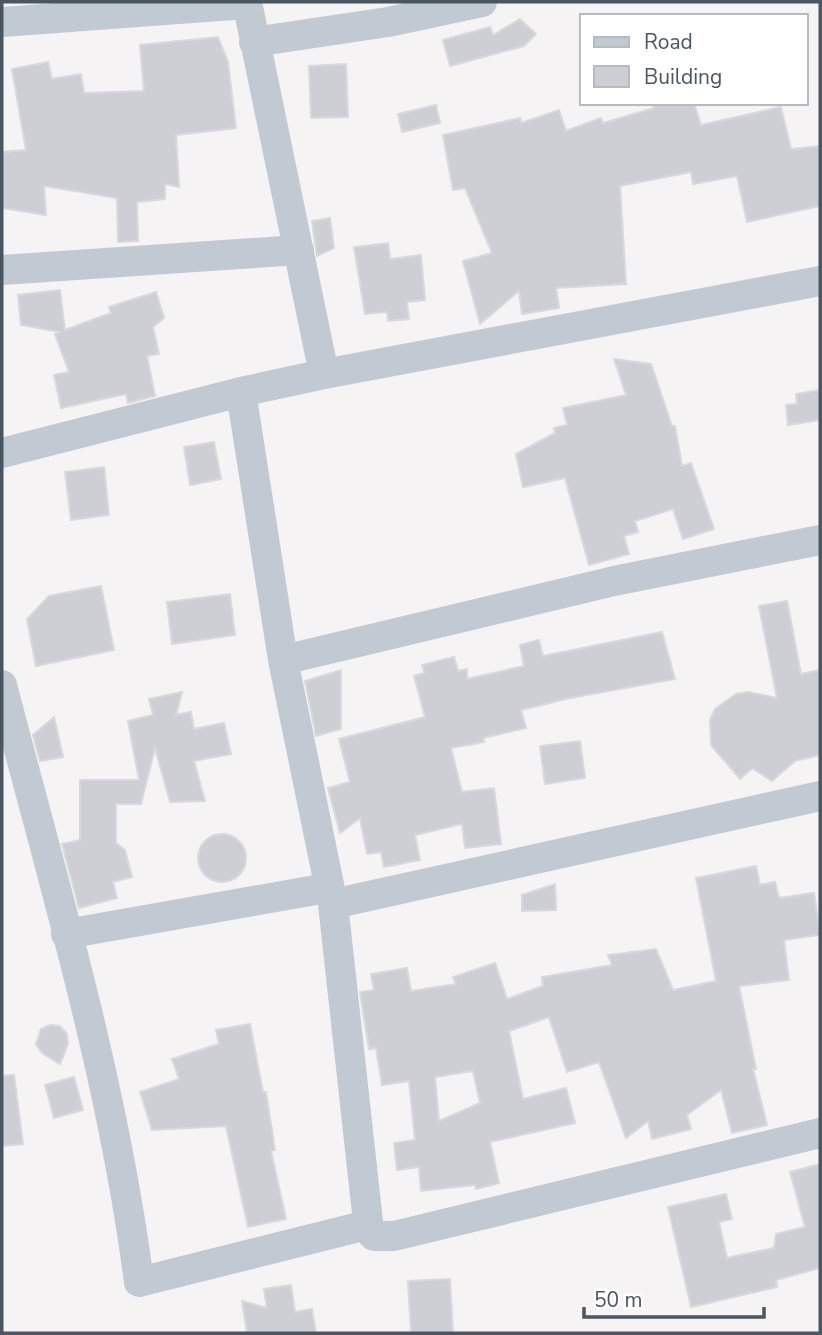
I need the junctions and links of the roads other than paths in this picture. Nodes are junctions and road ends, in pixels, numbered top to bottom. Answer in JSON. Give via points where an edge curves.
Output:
{"nodes":[{"id":1,"x":482,"y":2,"type":"edge"},
{"id":2,"x":247,"y":3,"type":"edge"},
{"id":3,"x":388,"y":12,"type":"edge"},
{"id":4,"x":2,"y":22,"type":"edge"},
{"id":5,"x":254,"y":42,"type":"junction"},
{"id":6,"x":299,"y":250,"type":"junction"},
{"id":7,"x":2,"y":270,"type":"edge"},
{"id":8,"x":820,"y":281,"type":"edge"},
{"id":9,"x":324,"y":374,"type":"junction"},
{"id":10,"x":241,"y":392,"type":"junction"},
{"id":11,"x":2,"y":453,"type":"edge"},
{"id":12,"x":820,"y":540,"type":"edge"},
{"id":13,"x":283,"y":660,"type":"junction"},
{"id":14,"x":2,"y":685,"type":"edge"},
{"id":15,"x":820,"y":796,"type":"edge"},
{"id":16,"x":330,"y":896,"type":"junction"},
{"id":17,"x":66,"y":934,"type":"junction"},
{"id":18,"x":820,"y":1133,"type":"edge"},
{"id":19,"x":367,"y":1225,"type":"junction"}],
"edges":[{"from":1,"to":3,"type":"street"},
{"from":2,"to":4,"type":"street"},
{"from":2,"to":5,"type":"street"},
{"from":3,"to":5,"type":"street"},
{"from":5,"to":6,"type":"street"},
{"from":6,"to":7,"type":"street"},
{"from":6,"to":9,"type":"street"},
{"from":8,"to":9,"type":"street"},
{"from":9,"to":10,"type":"street"},
{"from":10,"to":11,"type":"street"},
{"from":10,"to":13,"type":"street"},
{"from":12,"to":13,"type":"street","via":[[614,580]]},
{"from":13,"to":16,"type":"street"},
{"from":14,"to":17,"type":"street"},
{"from":15,"to":16,"type":"street"},
{"from":16,"to":17,"type":"street"},
{"from":16,"to":19,"type":"street"},
{"from":17,"to":19,"type":"street","via":[[127,1188],[139,1282]]},
{"from":18,"to":19,"type":"street","via":[[394,1236],[374,1236]]}]}
